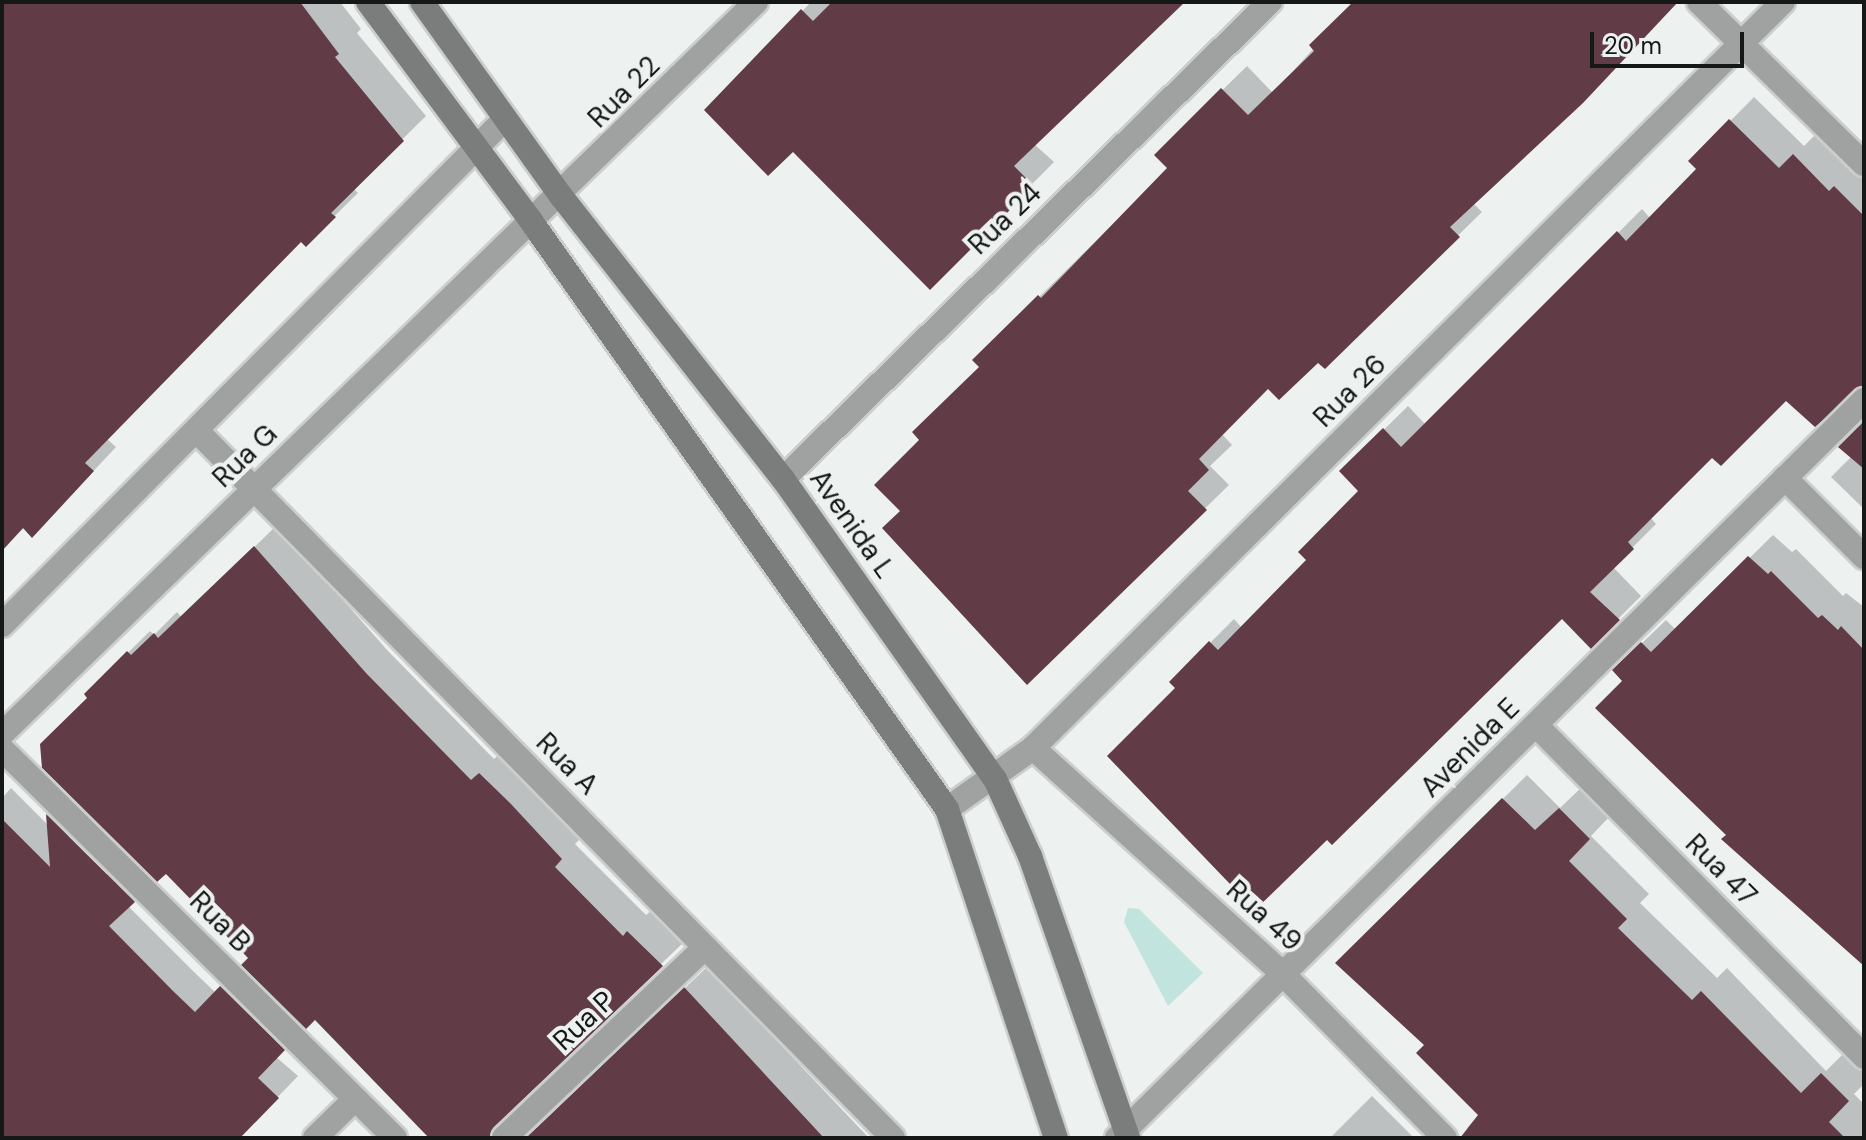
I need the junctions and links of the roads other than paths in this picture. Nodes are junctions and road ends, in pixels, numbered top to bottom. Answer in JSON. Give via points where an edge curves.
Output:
{"nodes":[{"id":1,"x":368,"y":2,"type":"edge"},
{"id":2,"x":422,"y":2,"type":"edge"},
{"id":3,"x":756,"y":2,"type":"edge"},
{"id":4,"x":1270,"y":2,"type":"edge"},
{"id":5,"x":1699,"y":2,"type":"edge"},
{"id":6,"x":1783,"y":2,"type":"edge"},
{"id":7,"x":1742,"y":44,"type":"junction"},
{"id":8,"x":505,"y":119,"type":"junction"},
{"id":9,"x":475,"y":151,"type":"junction"},
{"id":10,"x":1864,"y":164,"type":"edge"},
{"id":11,"x":561,"y":196,"type":"junction"},
{"id":12,"x":531,"y":221,"type":"junction"},
{"id":13,"x":1864,"y":400,"type":"edge"},
{"id":14,"x":197,"y":431,"type":"junction"},
{"id":15,"x":1785,"y":478,"type":"junction"},
{"id":16,"x":783,"y":479,"type":"junction"},
{"id":17,"x":254,"y":489,"type":"junction"},
{"id":18,"x":1864,"y":557,"type":"edge"},
{"id":19,"x":2,"y":625,"type":"edge"},
{"id":20,"x":1536,"y":725,"type":"junction"},
{"id":21,"x":2,"y":734,"type":"edge"},
{"id":22,"x":1033,"y":748,"type":"junction"},
{"id":23,"x":2,"y":749,"type":"edge"},
{"id":24,"x":995,"y":779,"type":"junction"},
{"id":25,"x":947,"y":809,"type":"junction"},
{"id":26,"x":705,"y":947,"type":"junction"},
{"id":27,"x":1283,"y":974,"type":"junction"},
{"id":28,"x":1864,"y":1057,"type":"edge"},
{"id":29,"x":355,"y":1099,"type":"junction"},
{"id":30,"x":1124,"y":1135,"type":"edge"},
{"id":31,"x":315,"y":1138,"type":"edge"},
{"id":32,"x":395,"y":1138,"type":"edge"},
{"id":33,"x":504,"y":1138,"type":"edge"},
{"id":34,"x":893,"y":1138,"type":"edge"},
{"id":35,"x":1056,"y":1138,"type":"edge"},
{"id":36,"x":1445,"y":1138,"type":"edge"}],
"edges":[{"from":1,"to":9,"type":"street"},
{"from":2,"to":8,"type":"street","name":"Avenida L"},
{"from":3,"to":11,"type":"street","name":"Rua 22"},
{"from":4,"to":16,"type":"street","name":"Rua 24"},
{"from":5,"to":7,"type":"street"},
{"from":6,"to":7,"type":"street","name":"Rua 26"},
{"from":7,"to":10,"type":"street"},
{"from":7,"to":22,"type":"street","name":"Rua 26"},
{"from":8,"to":9,"type":"street","name":"Rua G"},
{"from":8,"to":11,"type":"street","name":"Avenida L"},
{"from":9,"to":12,"type":"street"},
{"from":9,"to":14,"type":"street","name":"Rua G"},
{"from":11,"to":12,"type":"street","name":"Rua 22"},
{"from":11,"to":16,"type":"street","name":"Avenida L"},
{"from":12,"to":17,"type":"street","name":"Rua G"},
{"from":12,"to":25,"type":"street"},
{"from":13,"to":15,"type":"street","name":"Avenida E"},
{"from":14,"to":17,"type":"street","name":"Rua A"},
{"from":14,"to":19,"type":"street","name":"Rua G"},
{"from":15,"to":18,"type":"street"},
{"from":15,"to":20,"type":"street","name":"Avenida E"},
{"from":16,"to":24,"type":"street","name":"Avenida L"},
{"from":17,"to":21,"type":"street","name":"Rua G"},
{"from":17,"to":26,"type":"street","name":"Rua A"},
{"from":20,"to":27,"type":"street","name":"Avenida E"},
{"from":20,"to":28,"type":"street","name":"Rua 47"},
{"from":22,"to":24,"type":"street","name":"Rua 26"},
{"from":22,"to":27,"type":"street","name":"Rua 49"},
{"from":23,"to":29,"type":"street","name":"Rua B"},
{"from":24,"to":25,"type":"street","name":"Rua 26"},
{"from":24,"to":30,"type":"street","name":"Avenida L","via":[[1030,856]]},
{"from":25,"to":35,"type":"street"},
{"from":26,"to":33,"type":"street","name":"Rua P"},
{"from":26,"to":34,"type":"street","name":"Rua A"},
{"from":27,"to":30,"type":"street","name":"Avenida E"},
{"from":27,"to":36,"type":"street","name":"Rua 49"},
{"from":29,"to":31,"type":"street"},
{"from":29,"to":32,"type":"street","name":"Rua B"}]}
